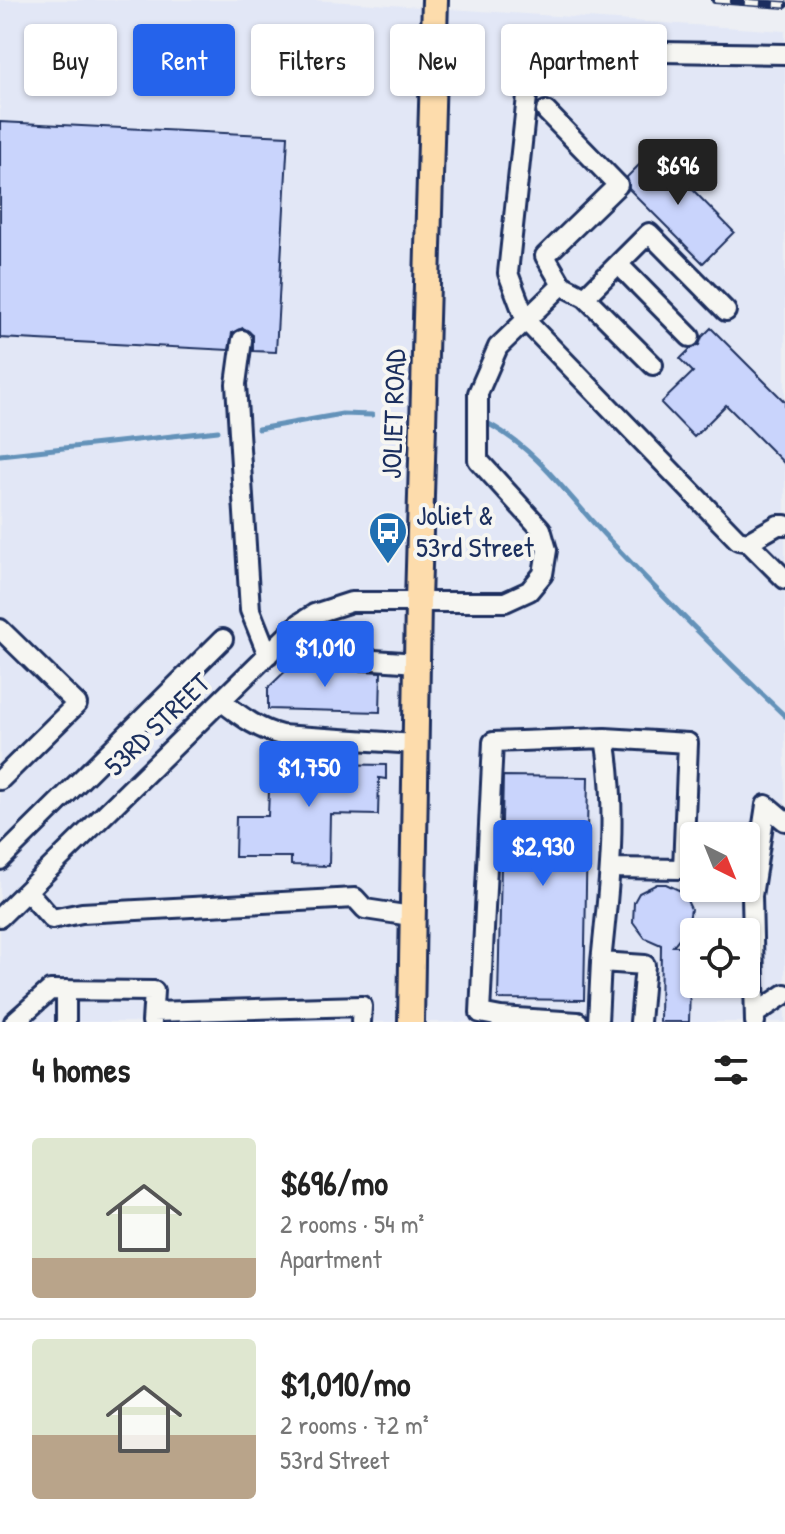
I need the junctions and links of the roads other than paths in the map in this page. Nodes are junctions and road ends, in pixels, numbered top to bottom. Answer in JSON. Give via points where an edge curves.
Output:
{"nodes":[{"id":1,"x":435,"y":0,"type":"edge"},
{"id":2,"x":785,"y":54,"type":"edge"},
{"id":3,"x":546,"y":111,"type":"dead end"},
{"id":4,"x":618,"y":264,"type":"junction"},
{"id":5,"x":562,"y":285,"type":"junction"},
{"id":6,"x":585,"y":297,"type":"junction"},
{"id":7,"x":726,"y":311,"type":"dead end"},
{"id":8,"x":526,"y":321,"type":"junction"},
{"id":9,"x":690,"y":337,"type":"dead end"},
{"id":10,"x":242,"y":340,"type":"dead end"},
{"id":11,"x":653,"y":365,"type":"dead end"},
{"id":12,"x":785,"y":525,"type":"edge"},
{"id":13,"x":748,"y":542,"type":"junction"},
{"id":14,"x":785,"y":579,"type":"edge"},
{"id":15,"x":418,"y":602,"type":"junction"},
{"id":16,"x":300,"y":623,"type":"junction"},
{"id":17,"x":0,"y":629,"type":"edge"},
{"id":18,"x":223,"y":639,"type":"dead end"},
{"id":19,"x":268,"y":655,"type":"junction"},
{"id":20,"x":417,"y":663,"type":"junction"},
{"id":21,"x":221,"y":701,"type":"junction"},
{"id":22,"x":605,"y":738,"type":"junction"},
{"id":23,"x":415,"y":744,"type":"junction"},
{"id":24,"x":0,"y":780,"type":"edge"},
{"id":25,"x":785,"y":821,"type":"edge"},
{"id":26,"x":0,"y":860,"type":"edge"},
{"id":27,"x":611,"y":868,"type":"junction"},
{"id":28,"x":27,"y":891,"type":"junction"},
{"id":29,"x":411,"y":916,"type":"junction"},
{"id":30,"x":0,"y":917,"type":"edge"},
{"id":31,"x":601,"y":962,"type":"junction"},
{"id":32,"x":66,"y":990,"type":"junction"},
{"id":33,"x":785,"y":994,"type":"edge"},
{"id":34,"x":153,"y":1017,"type":"edge"},
{"id":35,"x":755,"y":1018,"type":"edge"},
{"id":36,"x":501,"y":1019,"type":"edge"},
{"id":37,"x":14,"y":1022,"type":"edge"},
{"id":38,"x":66,"y":1022,"type":"edge"},
{"id":39,"x":361,"y":1022,"type":"edge"},
{"id":40,"x":411,"y":1022,"type":"edge"},
{"id":41,"x":578,"y":1022,"type":"edge"},
{"id":42,"x":598,"y":1022,"type":"edge"},
{"id":43,"x":640,"y":1022,"type":"edge"}],
"edges":[{"from":1,"to":15,"type":"main road","name":"JOLIET ROAD"},
{"from":2,"to":8,"type":"street","via":[[532,50],[508,273]]},
{"from":3,"to":5,"type":"street","via":[[618,185],[545,256]]},
{"from":4,"to":6,"type":"street"},
{"from":4,"to":7,"type":"street","via":[[649,233]]},
{"from":4,"to":9,"type":"street"},
{"from":5,"to":6,"type":"street"},
{"from":5,"to":8,"type":"street"},
{"from":6,"to":11,"type":"street"},
{"from":8,"to":13,"type":"street","via":[[738,540]]},
{"from":8,"to":15,"type":"street","name":"53RD STREET","via":[[498,347],[478,393],[478,460],[541,529],[547,550],[543,574],[529,591],[505,602]]},
{"from":10,"to":19,"type":"street","via":[[236,384],[250,610]]},
{"from":12,"to":13,"type":"street"},
{"from":13,"to":14,"type":"street"},
{"from":15,"to":16,"type":"street","name":"53RD STREET","via":[[351,602]]},
{"from":15,"to":20,"type":"main road","name":"JOLIET ROAD"},
{"from":16,"to":19,"type":"street","name":"53RD STREET"},
{"from":16,"to":20,"type":"street","via":[[331,657]]},
{"from":17,"to":24,"type":"street","via":[[77,704]]},
{"from":18,"to":26,"type":"street"},
{"from":19,"to":21,"type":"street","name":"53RD STREET"},
{"from":20,"to":23,"type":"main road","name":"JOLIET ROAD"},
{"from":21,"to":23,"type":"street","via":[[249,723],[281,735]]},
{"from":21,"to":28,"type":"street","name":"53RD STREET"},
{"from":22,"to":27,"type":"street","via":[[612,778]]},
{"from":22,"to":27,"type":"street","via":[[688,743],[683,869]]},
{"from":22,"to":36,"type":"street","via":[[493,742],[480,1013]]},
{"from":23,"to":29,"type":"main road","name":"JOLIET ROAD"},
{"from":25,"to":35,"type":"street","via":[[766,805],[752,896]]},
{"from":27,"to":31,"type":"street"},
{"from":28,"to":29,"type":"street","via":[[52,919],[355,898],[365,909]]},
{"from":28,"to":30,"type":"street","name":"53RD STREET"},
{"from":29,"to":40,"type":"main road","name":"JOLIET ROAD"},
{"from":31,"to":42,"type":"street"},
{"from":31,"to":43,"type":"street","via":[[645,965]]},
{"from":32,"to":34,"type":"street","via":[[154,991]]},
{"from":32,"to":37,"type":"street","via":[[50,990]]},
{"from":32,"to":38,"type":"street"},
{"from":33,"to":35,"type":"street"},
{"from":34,"to":39,"type":"street","via":[[362,1006]]},
{"from":36,"to":41,"type":"street"}]}
